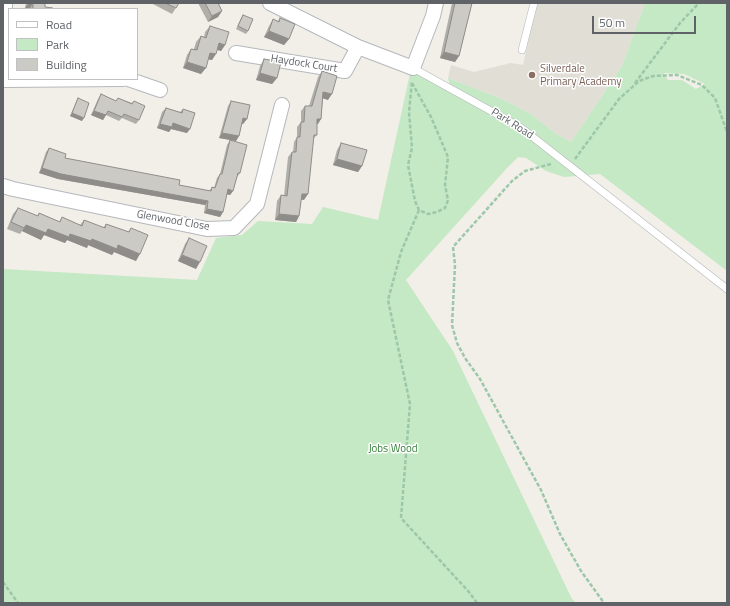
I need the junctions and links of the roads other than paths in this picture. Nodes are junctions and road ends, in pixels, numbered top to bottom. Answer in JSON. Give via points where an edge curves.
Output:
{"nodes":[{"id":1,"x":270,"y":3,"type":"edge"},
{"id":2,"x":436,"y":3,"type":"edge"},
{"id":3,"x":534,"y":3,"type":"edge"},
{"id":4,"x":4,"y":5,"type":"edge"},
{"id":5,"x":358,"y":47,"type":"junction"},
{"id":6,"x":522,"y":50,"type":"dead end"},
{"id":7,"x":236,"y":53,"type":"dead end"},
{"id":8,"x":414,"y":68,"type":"junction"},
{"id":9,"x":3,"y":71,"type":"edge"},
{"id":10,"x":131,"y":80,"type":"edge"},
{"id":11,"x":160,"y":90,"type":"dead end"},
{"id":12,"x":282,"y":105,"type":"dead end"},
{"id":13,"x":3,"y":186,"type":"edge"},
{"id":14,"x":727,"y":289,"type":"edge"}],
"edges":[{"from":1,"to":5,"type":"street","name":"Park Road"},
{"from":2,"to":8,"type":"street"},
{"from":3,"to":6,"type":"lane"},
{"from":4,"to":9,"type":"street"},
{"from":5,"to":7,"type":"street","name":"Haydock Court","via":[[345,71]]},
{"from":5,"to":8,"type":"street","name":"Park Road"},
{"from":8,"to":14,"type":"lane","name":"Park Road","via":[[520,127]]},
{"from":10,"to":11,"type":"street"},
{"from":12,"to":13,"type":"street","name":"Glenwood Close","via":[[257,204],[234,228],[207,229]]}]}
